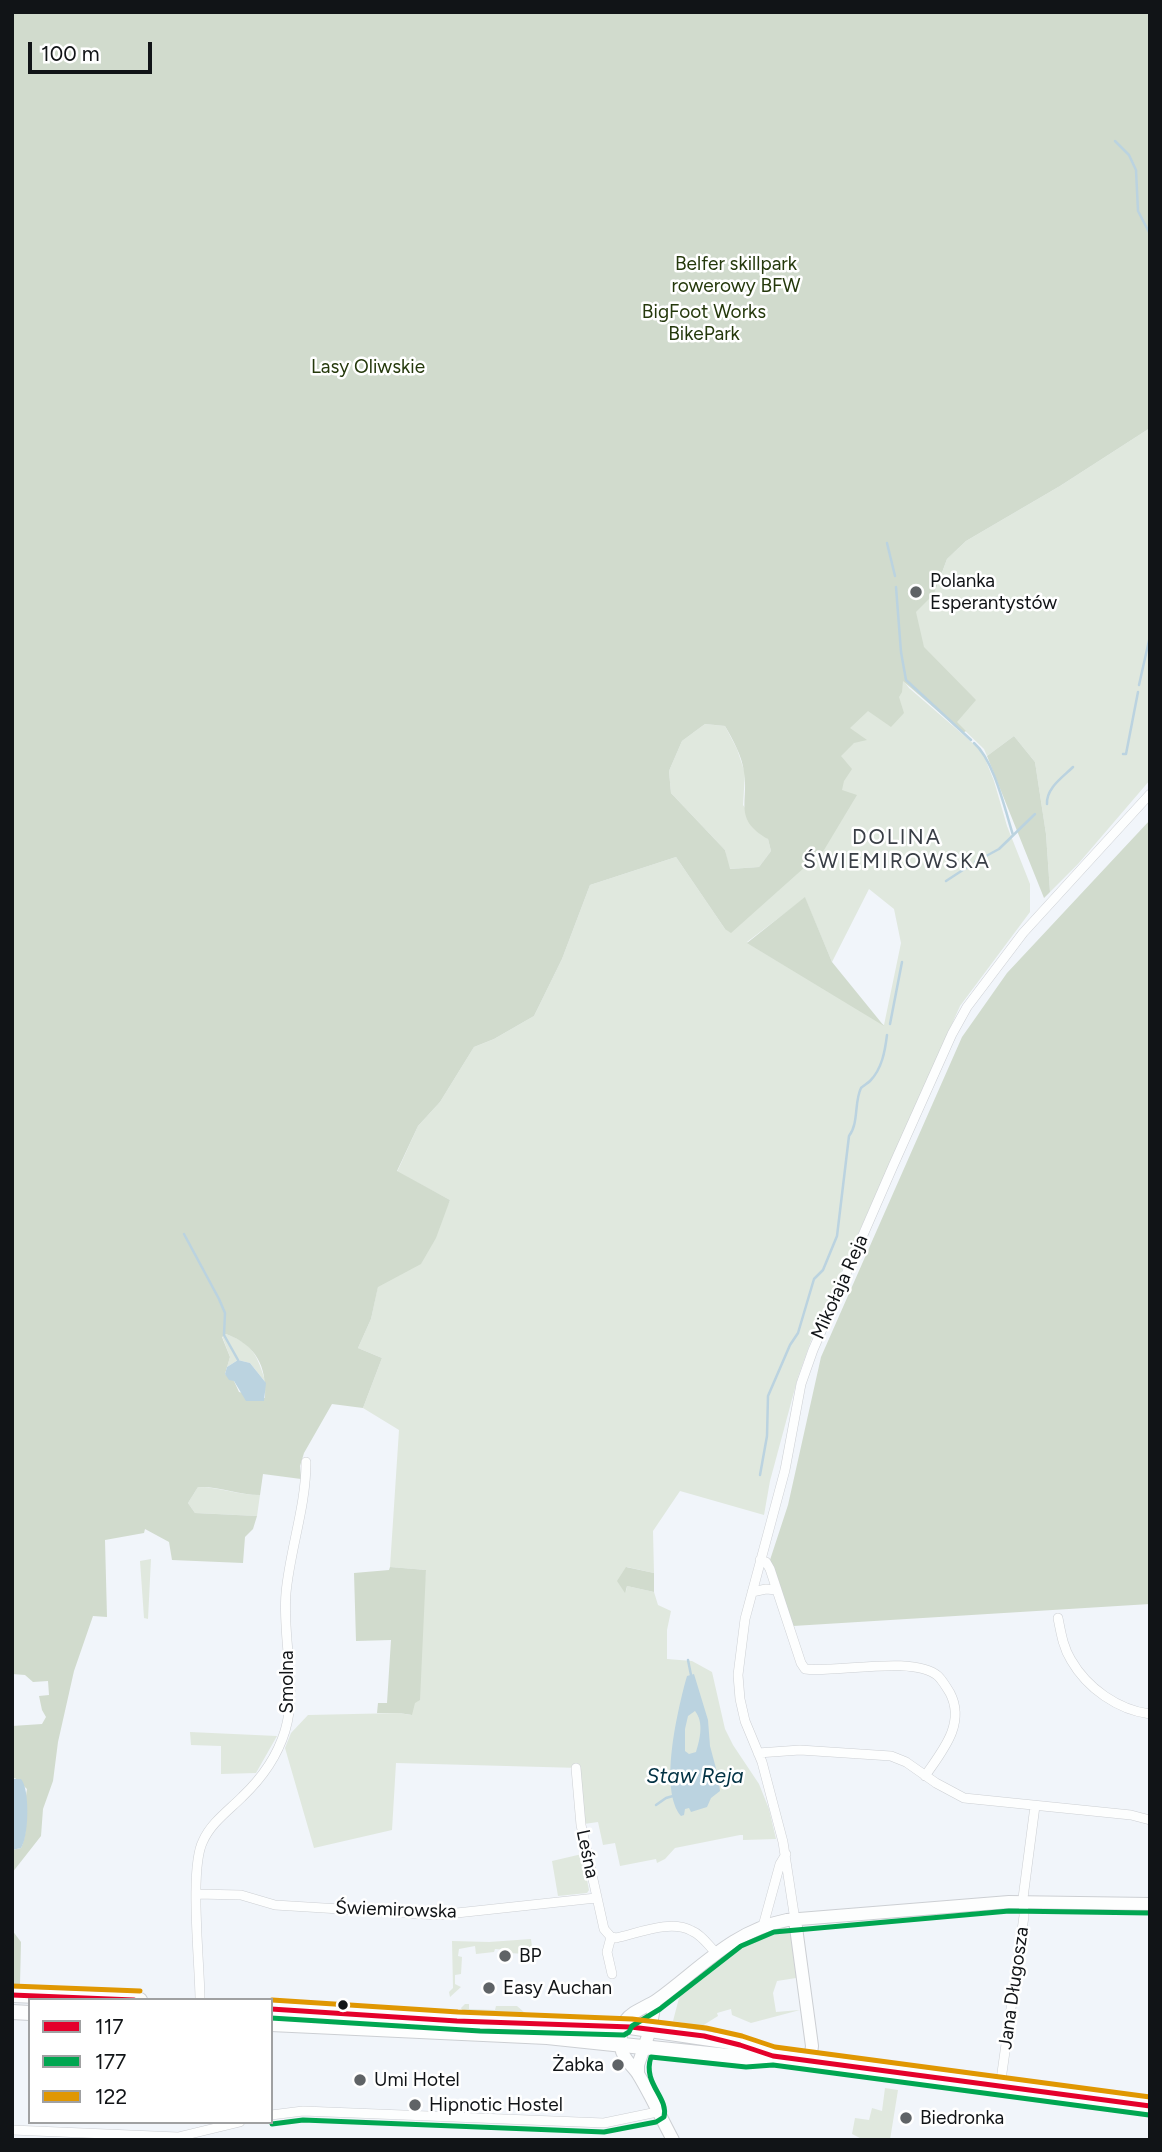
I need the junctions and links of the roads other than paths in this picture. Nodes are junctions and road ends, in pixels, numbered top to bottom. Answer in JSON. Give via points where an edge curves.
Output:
{"nodes":[{"id":1,"x":1150,"y":794,"type":"edge"},
{"id":2,"x":306,"y":1462,"type":"dead end"},
{"id":3,"x":760,"y":1560,"type":"junction"},
{"id":4,"x":776,"y":1590,"type":"junction"},
{"id":5,"x":752,"y":1592,"type":"junction"},
{"id":6,"x":1058,"y":1618,"type":"dead end"},
{"id":7,"x":1150,"y":1714,"type":"edge"},
{"id":8,"x":758,"y":1753,"type":"junction"},
{"id":9,"x":576,"y":1768,"type":"dead end"},
{"id":10,"x":925,"y":1776,"type":"junction"},
{"id":11,"x":1035,"y":1806,"type":"junction"},
{"id":12,"x":1150,"y":1820,"type":"edge"},
{"id":13,"x":786,"y":1854,"type":"junction"},
{"id":14,"x":197,"y":1894,"type":"junction"},
{"id":15,"x":596,"y":1898,"type":"junction"},
{"id":16,"x":1023,"y":1902,"type":"junction"},
{"id":17,"x":1150,"y":1904,"type":"edge"},
{"id":18,"x":796,"y":1920,"type":"junction"},
{"id":19,"x":764,"y":1926,"type":"junction"},
{"id":20,"x":611,"y":1937,"type":"junction"},
{"id":21,"x":716,"y":1954,"type":"junction"},
{"id":22,"x":612,"y":1973,"type":"dead end"},
{"id":23,"x":12,"y":1994,"type":"edge"},
{"id":24,"x":97,"y":1998,"type":"edge"},
{"id":25,"x":200,"y":1998,"type":"edge"},
{"id":26,"x":655,"y":2002,"type":"junction"},
{"id":27,"x":273,"y":2009,"type":"edge"},
{"id":28,"x":273,"y":2024,"type":"edge"},
{"id":29,"x":623,"y":2026,"type":"junction"},
{"id":30,"x":650,"y":2029,"type":"junction"},
{"id":31,"x":621,"y":2046,"type":"junction"},
{"id":32,"x":645,"y":2048,"type":"junction"},
{"id":33,"x":773,"y":2056,"type":"junction"},
{"id":34,"x":810,"y":2061,"type":"junction"},
{"id":35,"x":638,"y":2074,"type":"junction"},
{"id":36,"x":1000,"y":2087,"type":"junction"},
{"id":37,"x":1150,"y":2106,"type":"edge"},
{"id":38,"x":657,"y":2112,"type":"junction"},
{"id":39,"x":273,"y":2115,"type":"edge"},
{"id":40,"x":232,"y":2124,"type":"edge"},
{"id":41,"x":52,"y":2127,"type":"edge"},
{"id":42,"x":12,"y":2130,"type":"edge"},
{"id":43,"x":127,"y":2138,"type":"edge"},
{"id":44,"x":673,"y":2140,"type":"edge"}],
"edges":[{"from":1,"to":3,"type":"street","name":"Mikołaja Reja","via":[[1023,933],[984,983],[953,1034],[813,1350]]},
{"from":2,"to":14,"type":"street","name":"Smolna","via":[[304,1500],[285,1596],[286,1727],[262,1776],[202,1841]]},
{"from":3,"to":4,"type":"street","via":[[770,1569]]},
{"from":3,"to":5,"type":"street","name":"Mikołaja Reja"},
{"from":4,"to":5,"type":"street"},
{"from":4,"to":10,"type":"street","via":[[805,1669],[905,1666],[937,1675],[950,1692],[956,1714],[947,1744]]},
{"from":5,"to":8,"type":"street","name":"Mikołaja Reja","via":[[738,1675],[742,1709]]},
{"from":6,"to":7,"type":"street","via":[[1071,1660],[1094,1687],[1130,1710]]},
{"from":8,"to":10,"type":"street","via":[[800,1750],[891,1756]]},
{"from":8,"to":13,"type":"street","name":"Mikołaja Reja"},
{"from":9,"to":15,"type":"street","name":"Leśna","via":[[581,1825]]},
{"from":10,"to":11,"type":"street","via":[[964,1798]]},
{"from":11,"to":12,"type":"street"},
{"from":11,"to":16,"type":"street","name":"Jana Długosza"},
{"from":13,"to":18,"type":"street","name":"Mikołaja Reja"},
{"from":13,"to":19,"type":"street"},
{"from":14,"to":15,"type":"street","name":"Świemirowska","via":[[241,1895],[275,1906],[441,1916]]},
{"from":14,"to":25,"type":"street","name":"Smolna"},
{"from":15,"to":20,"type":"street","name":"Leśna","via":[[604,1929]]},
{"from":16,"to":17,"type":"street"},
{"from":16,"to":18,"type":"street"},
{"from":16,"to":36,"type":"street","name":"Jana Długosza"},
{"from":18,"to":19,"type":"street"},
{"from":18,"to":34,"type":"street","name":"Mikołaja Reja"},
{"from":19,"to":21,"type":"street"},
{"from":20,"to":21,"type":"street","via":[[684,1927],[698,1934]]},
{"from":20,"to":22,"type":"street","name":"Leśna","via":[[607,1952]]},
{"from":21,"to":26,"type":"street"},
{"from":23,"to":24,"type":"main road"},
{"from":26,"to":29,"type":"street","via":[[625,2020]]},
{"from":26,"to":30,"type":"street"},
{"from":27,"to":29,"type":"main road"},
{"from":28,"to":31,"type":"main road","via":[[526,2036]]},
{"from":29,"to":30,"type":"main road"},
{"from":29,"to":31,"type":"street"},
{"from":30,"to":32,"type":"street"},
{"from":30,"to":33,"type":"main road","via":[[749,2046]]},
{"from":31,"to":32,"type":"main road"},
{"from":31,"to":35,"type":"street"},
{"from":32,"to":33,"type":"main road"},
{"from":32,"to":35,"type":"street"},
{"from":33,"to":34,"type":"main road"},
{"from":34,"to":36,"type":"main road"},
{"from":35,"to":38,"type":"street"},
{"from":36,"to":37,"type":"main road"},
{"from":38,"to":39,"type":"street","via":[[604,2123],[303,2111]]},
{"from":38,"to":44,"type":"street"},
{"from":40,"to":43,"type":"street","via":[[185,2136]]},
{"from":41,"to":42,"type":"street"},
{"from":41,"to":43,"type":"street"}]}
